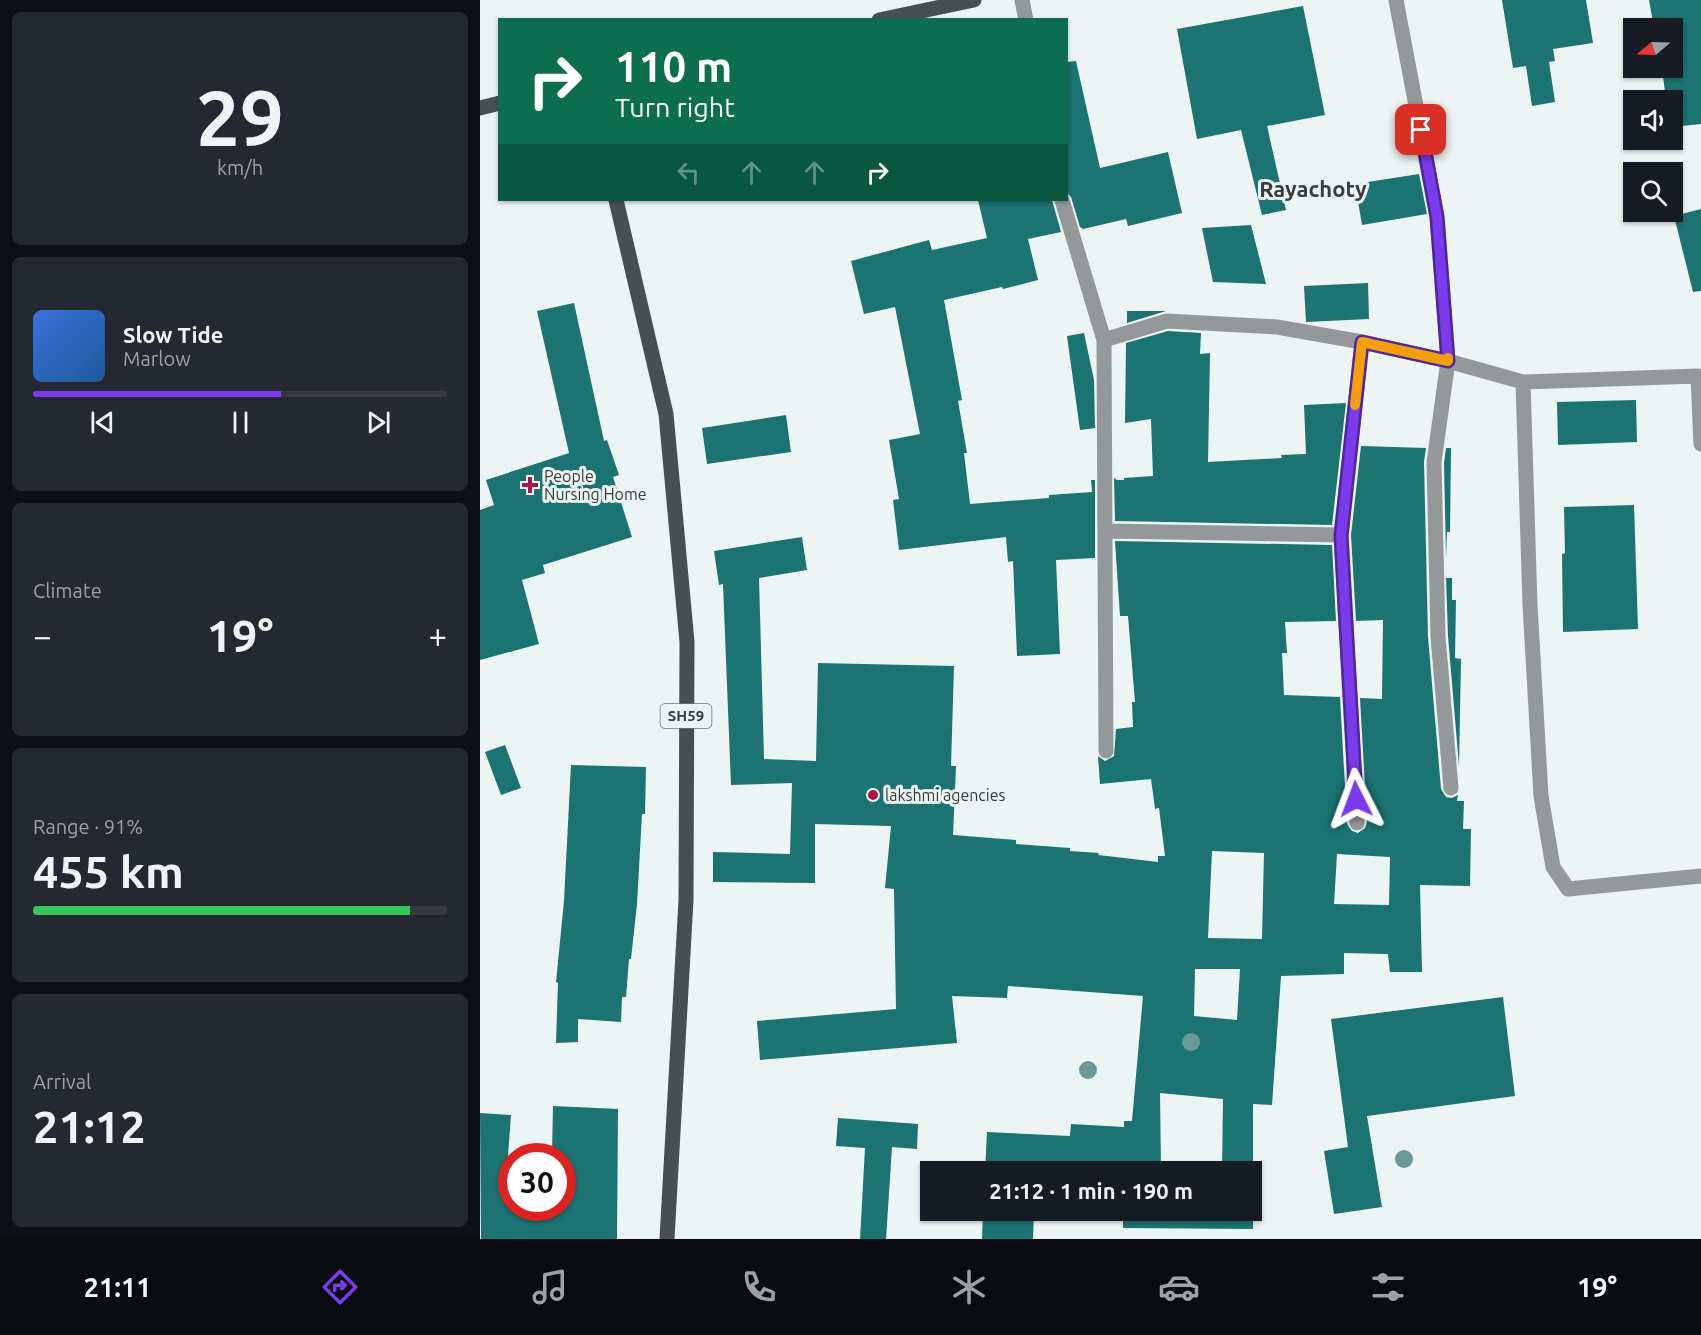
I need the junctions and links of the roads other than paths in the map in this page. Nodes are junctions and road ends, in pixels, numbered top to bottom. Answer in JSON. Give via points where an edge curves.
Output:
{"nodes":[{"id":1,"x":974,"y":0,"type":"edge"},
{"id":2,"x":1022,"y":0,"type":"edge"},
{"id":3,"x":1396,"y":0,"type":"edge"},
{"id":4,"x":888,"y":18,"type":"edge"},
{"id":5,"x":1026,"y":18,"type":"edge"},
{"id":6,"x":498,"y":104,"type":"edge"},
{"id":7,"x":480,"y":108,"type":"edge"},
{"id":8,"x":616,"y":201,"type":"edge"},
{"id":9,"x":1062,"y":201,"type":"edge"},
{"id":10,"x":1104,"y":340,"type":"junction"},
{"id":11,"x":1362,"y":342,"type":"junction"},
{"id":12,"x":1448,"y":361,"type":"junction"},
{"id":13,"x":1700,"y":376,"type":"edge"},
{"id":14,"x":1523,"y":382,"type":"junction"},
{"id":15,"x":1701,"y":444,"type":"edge"},
{"id":16,"x":1106,"y":531,"type":"junction"},
{"id":17,"x":1341,"y":536,"type":"junction"},
{"id":18,"x":1106,"y":751,"type":"dead end"},
{"id":19,"x":1451,"y":788,"type":"dead end"},
{"id":20,"x":1357,"y":823,"type":"dead end"},
{"id":21,"x":1701,"y":876,"type":"edge"},
{"id":22,"x":667,"y":1239,"type":"edge"}],
"edges":[{"from":1,"to":4,"type":"main road"},
{"from":2,"to":5,"type":"street"},
{"from":3,"to":12,"type":"street","via":[[1437,217]]},
{"from":6,"to":7,"type":"main road"},
{"from":8,"to":22,"type":"main road","number":"SH59","via":[[666,414],[687,642],[686,900]]},
{"from":9,"to":10,"type":"street"},
{"from":10,"to":11,"type":"street","via":[[1167,321],[1277,327]]},
{"from":10,"to":16,"type":"street"},
{"from":11,"to":12,"type":"street"},
{"from":11,"to":17,"type":"street"},
{"from":12,"to":14,"type":"street"},
{"from":12,"to":19,"type":"street","via":[[1434,462],[1438,637]]},
{"from":13,"to":14,"type":"street"},
{"from":13,"to":15,"type":"street"},
{"from":14,"to":21,"type":"street","via":[[1541,795],[1552,867],[1568,890]]},
{"from":16,"to":17,"type":"street"},
{"from":16,"to":18,"type":"street"},
{"from":17,"to":20,"type":"street"}]}
